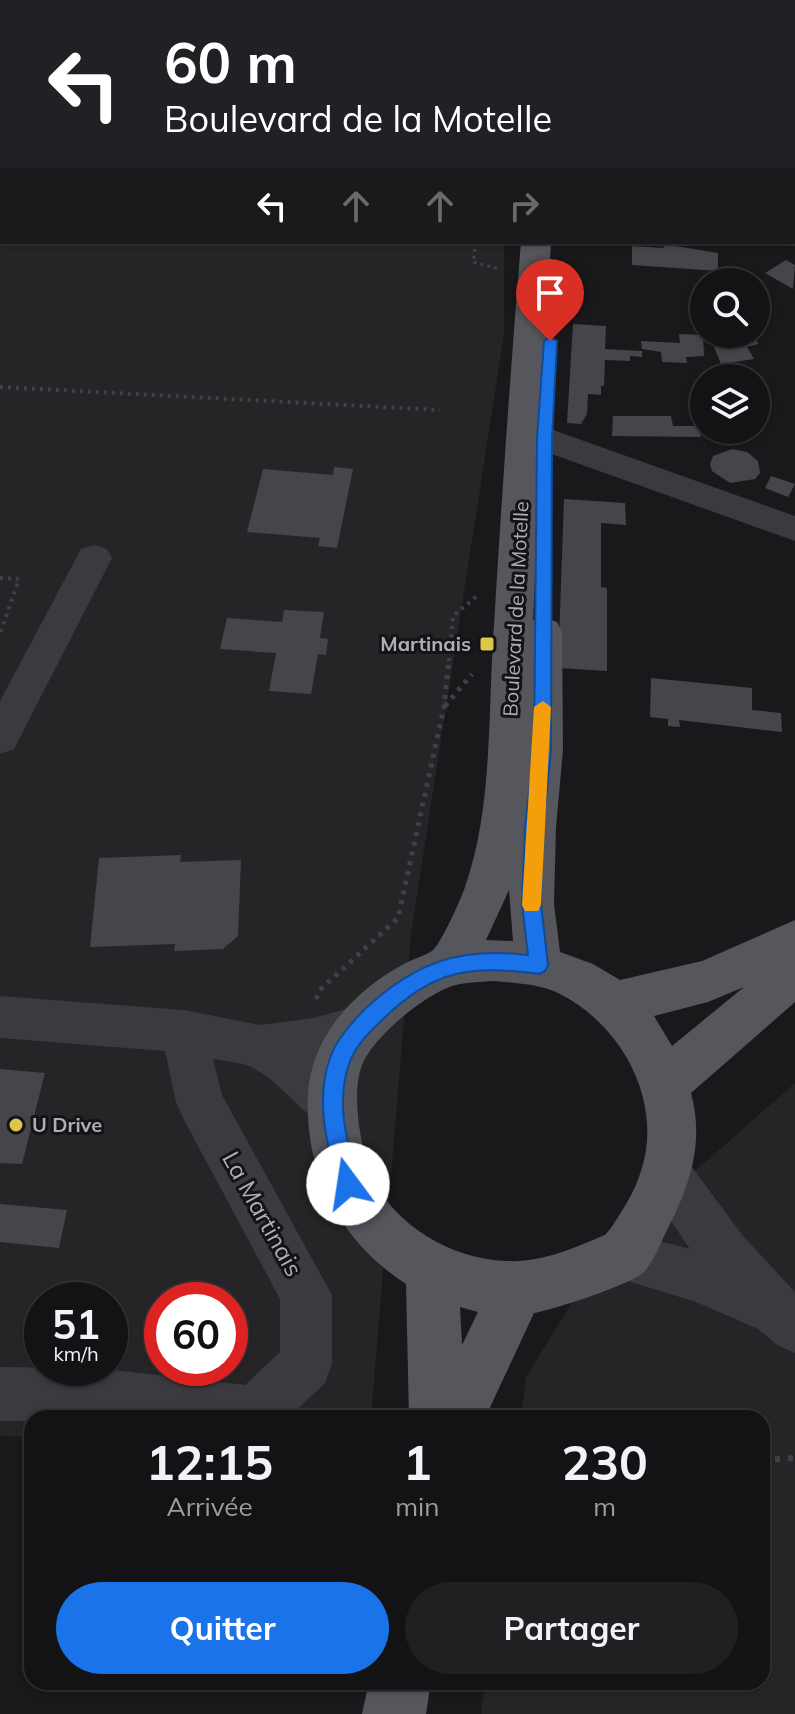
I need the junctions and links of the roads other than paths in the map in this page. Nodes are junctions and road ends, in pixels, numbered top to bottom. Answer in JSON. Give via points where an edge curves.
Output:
{"nodes":[{"id":1,"x":536,"y":244,"type":"edge"},
{"id":2,"x":555,"y":244,"type":"edge"},
{"id":3,"x":534,"y":432,"type":"junction"},
{"id":4,"x":795,"y":529,"type":"edge"},
{"id":5,"x":94,"y":558,"type":"dead end"},
{"id":6,"x":0,"y":738,"type":"edge"},
{"id":7,"x":795,"y":940,"type":"edge"},
{"id":8,"x":539,"y":965,"type":"junction"},
{"id":9,"x":450,"y":966,"type":"junction"},
{"id":10,"x":795,"y":973,"type":"edge"},
{"id":11,"x":612,"y":1004,"type":"junction"},
{"id":12,"x":0,"y":1017,"type":"edge"},
{"id":13,"x":363,"y":1025,"type":"junction"},
{"id":14,"x":184,"y":1031,"type":"junction"},
{"id":15,"x":260,"y":1047,"type":"junction"},
{"id":16,"x":665,"y":1083,"type":"junction"},
{"id":17,"x":333,"y":1106,"type":"junction"},
{"id":18,"x":666,"y":1172,"type":"junction"},
{"id":19,"x":623,"y":1256,"type":"junction"},
{"id":20,"x":432,"y":1271,"type":"junction"},
{"id":21,"x":517,"y":1290,"type":"junction"},
{"id":22,"x":785,"y":1318,"type":"edge"},
{"id":23,"x":0,"y":1394,"type":"edge"},
{"id":24,"x":228,"y":1410,"type":"edge"},
{"id":25,"x":257,"y":1410,"type":"edge"},
{"id":26,"x":437,"y":1410,"type":"edge"},
{"id":27,"x":460,"y":1410,"type":"edge"},
{"id":28,"x":398,"y":1690,"type":"edge"},
{"id":29,"x":394,"y":1714,"type":"edge"}],
"edges":[{"from":1,"to":3,"type":"main road","name":"Boulevard de la Motelle"},
{"from":2,"to":3,"type":"main road","name":"Boulevard de la Motelle"},
{"from":3,"to":4,"type":"street"},
{"from":3,"to":8,"type":"main road","name":"Boulevard de la Motelle","via":[[542,750],[531,904]]},
{"from":3,"to":9,"type":"main road","name":"Boulevard de la Motelle","via":[[504,816],[487,890]]},
{"from":5,"to":6,"type":"street"},
{"from":7,"to":11,"type":"main road","via":[[708,981]]},
{"from":8,"to":9,"type":"main road","via":[[494,960]]},
{"from":8,"to":11,"type":"main road","via":[[577,980]]},
{"from":9,"to":13,"type":"main road","via":[[401,988]]},
{"from":10,"to":16,"type":"main road"},
{"from":11,"to":16,"type":"main road","via":[[645,1039]]},
{"from":12,"to":14,"type":"street"},
{"from":13,"to":15,"type":"street","via":[[314,1040]]},
{"from":13,"to":17,"type":"main road","via":[[339,1060]]},
{"from":14,"to":15,"type":"street"},
{"from":14,"to":25,"type":"street","name":"La Martinais","via":[[200,1102],[306,1295],[306,1364]]},
{"from":15,"to":17,"type":"street"},
{"from":16,"to":18,"type":"main road","via":[[673,1135]]},
{"from":17,"to":20,"type":"main road","via":[[348,1184],[382,1235]]},
{"from":18,"to":19,"type":"main road","via":[[663,1188]]},
{"from":18,"to":22,"type":"street","via":[[699,1223]]},
{"from":19,"to":21,"type":"main road","via":[[563,1282]]},
{"from":19,"to":22,"type":"street","via":[[698,1277]]},
{"from":20,"to":21,"type":"main road","via":[[474,1286]]},
{"from":20,"to":26,"type":"main road"},
{"from":21,"to":27,"type":"main road"},
{"from":23,"to":24,"type":"street","name":"La Martinais","via":[[96,1395]]},
{"from":28,"to":29,"type":"main road"}]}
